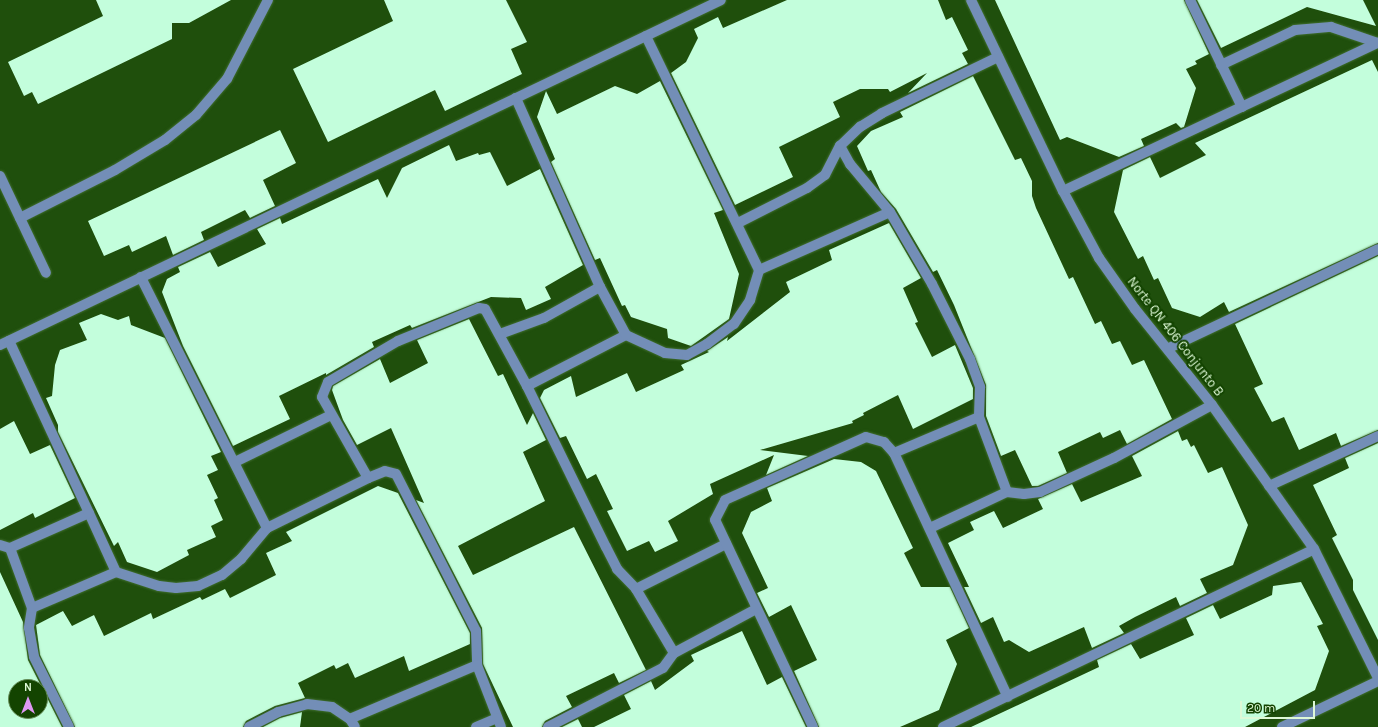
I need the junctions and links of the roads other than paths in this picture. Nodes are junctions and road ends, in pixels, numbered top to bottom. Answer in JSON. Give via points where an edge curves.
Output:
{"nodes":[{"id":1,"x":268,"y":0,"type":"edge"},
{"id":2,"x":721,"y":0,"type":"edge"},
{"id":3,"x":971,"y":0,"type":"edge"},
{"id":4,"x":1190,"y":0,"type":"edge"},
{"id":5,"x":646,"y":36,"type":"junction"},
{"id":6,"x":998,"y":57,"type":"junction"},
{"id":7,"x":1221,"y":65,"type":"junction"},
{"id":8,"x":516,"y":98,"type":"junction"},
{"id":9,"x":1242,"y":107,"type":"junction"},
{"id":10,"x":840,"y":146,"type":"junction"},
{"id":11,"x":0,"y":176,"type":"edge"},
{"id":12,"x":1063,"y":191,"type":"junction"},
{"id":13,"x":890,"y":212,"type":"junction"},
{"id":14,"x":20,"y":218,"type":"junction"},
{"id":15,"x":738,"y":223,"type":"junction"},
{"id":16,"x":1378,"y":249,"type":"edge"},
{"id":17,"x":759,"y":270,"type":"junction"},
{"id":18,"x":46,"y":273,"type":"dead end"},
{"id":19,"x":141,"y":277,"type":"junction"},
{"id":20,"x":600,"y":287,"type":"junction"},
{"id":21,"x":500,"y":334,"type":"junction"},
{"id":22,"x":626,"y":335,"type":"junction"},
{"id":23,"x":4,"y":343,"type":"edge"},
{"id":24,"x":1169,"y":348,"type":"junction"},
{"id":25,"x":527,"y":386,"type":"junction"},
{"id":26,"x":1212,"y":405,"type":"junction"},
{"id":27,"x":331,"y":415,"type":"junction"},
{"id":28,"x":979,"y":417,"type":"junction"},
{"id":29,"x":1378,"y":436,"type":"edge"},
{"id":30,"x":894,"y":453,"type":"junction"},
{"id":31,"x":235,"y":462,"type":"junction"},
{"id":32,"x":368,"y":478,"type":"junction"},
{"id":33,"x":1270,"y":486,"type":"junction"},
{"id":34,"x":1007,"y":492,"type":"junction"},
{"id":35,"x":89,"y":513,"type":"junction"},
{"id":36,"x":266,"y":528,"type":"junction"},
{"id":37,"x":930,"y":528,"type":"junction"},
{"id":38,"x":0,"y":544,"type":"edge"},
{"id":39,"x":726,"y":544,"type":"junction"},
{"id":40,"x":10,"y":548,"type":"junction"},
{"id":41,"x":1314,"y":548,"type":"junction"},
{"id":42,"x":116,"y":572,"type":"junction"},
{"id":43,"x":636,"y":589,"type":"junction"},
{"id":44,"x":32,"y":608,"type":"junction"},
{"id":45,"x":756,"y":609,"type":"junction"},
{"id":46,"x":674,"y":653,"type":"junction"},
{"id":47,"x":477,"y":665,"type":"junction"},
{"id":48,"x":1378,"y":678,"type":"edge"},
{"id":49,"x":1378,"y":681,"type":"edge"},
{"id":50,"x":1008,"y":697,"type":"junction"},
{"id":51,"x":352,"y":723,"type":"edge"},
{"id":52,"x":499,"y":723,"type":"edge"},
{"id":53,"x":69,"y":727,"type":"edge"},
{"id":54,"x":249,"y":727,"type":"edge"},
{"id":55,"x":476,"y":727,"type":"edge"},
{"id":56,"x":548,"y":727,"type":"edge"},
{"id":57,"x":814,"y":727,"type":"edge"},
{"id":58,"x":942,"y":727,"type":"edge"},
{"id":59,"x":1282,"y":727,"type":"edge"}],
"edges":[{"from":1,"to":14,"type":"street","via":[[227,79],[196,115],[165,140],[115,170]]},
{"from":2,"to":5,"type":"street"},
{"from":3,"to":6,"type":"street","name":"Norte QN 406 Conjunto B"},
{"from":4,"to":7,"type":"street"},
{"from":5,"to":8,"type":"street"},
{"from":5,"to":15,"type":"street"},
{"from":6,"to":10,"type":"street","via":[[882,113],[860,127]]},
{"from":6,"to":12,"type":"street","name":"Norte QN 406 Conjunto B"},
{"from":7,"to":9,"type":"street"},
{"from":7,"to":9,"type":"street","via":[[1295,30],[1331,27],[1378,43]]},
{"from":8,"to":19,"type":"street"},
{"from":8,"to":20,"type":"street"},
{"from":9,"to":12,"type":"street"},
{"from":10,"to":13,"type":"street","via":[[850,164]]},
{"from":10,"to":15,"type":"street","via":[[824,175],[806,188]]},
{"from":11,"to":14,"type":"street"},
{"from":12,"to":24,"type":"street","name":"Norte QN 406 Conjunto B","via":[[1099,258],[1135,309]]},
{"from":13,"to":17,"type":"street"},
{"from":13,"to":28,"type":"street","via":[[932,284],[970,359],[980,387]]},
{"from":14,"to":18,"type":"street"},
{"from":15,"to":17,"type":"street"},
{"from":16,"to":24,"type":"street"},
{"from":17,"to":22,"type":"street","via":[[750,300],[734,324],[708,344],[687,355],[665,353]]},
{"from":19,"to":23,"type":"street"},
{"from":19,"to":31,"type":"street"},
{"from":20,"to":21,"type":"street","via":[[544,318]]},
{"from":20,"to":22,"type":"street"},
{"from":21,"to":25,"type":"street"},
{"from":21,"to":27,"type":"street","via":[[489,312],[479,308],[398,341],[328,382],[322,397]]},
{"from":22,"to":25,"type":"street"},
{"from":23,"to":35,"type":"street"},
{"from":24,"to":26,"type":"street","name":"Norte QN 406 Conjunto B"},
{"from":25,"to":43,"type":"street","via":[[617,569]]},
{"from":26,"to":33,"type":"street","name":"Norte QN 406 Conjunto B"},
{"from":26,"to":34,"type":"street","via":[[1114,458],[1040,492]]},
{"from":27,"to":31,"type":"street"},
{"from":27,"to":32,"type":"street"},
{"from":28,"to":30,"type":"street"},
{"from":28,"to":34,"type":"street"},
{"from":29,"to":33,"type":"street"},
{"from":30,"to":37,"type":"street"},
{"from":30,"to":39,"type":"street","via":[[884,442],[866,437],[725,500],[716,520]]},
{"from":31,"to":36,"type":"street"},
{"from":32,"to":36,"type":"street"},
{"from":32,"to":47,"type":"street","via":[[385,471],[396,474],[476,631]]},
{"from":33,"to":41,"type":"street","name":"Norte QN 406 Conjunto B"},
{"from":34,"to":37,"type":"street"},
{"from":35,"to":40,"type":"street"},
{"from":35,"to":42,"type":"street"},
{"from":36,"to":42,"type":"street","via":[[240,559],[222,575],[198,586],[159,586]]},
{"from":37,"to":50,"type":"street"},
{"from":38,"to":40,"type":"street"},
{"from":39,"to":43,"type":"street"},
{"from":39,"to":45,"type":"street"},
{"from":40,"to":44,"type":"street"},
{"from":41,"to":48,"type":"street","name":"Norte QN 406 Conjunto B"},
{"from":41,"to":50,"type":"street"},
{"from":42,"to":44,"type":"street"},
{"from":43,"to":46,"type":"street"},
{"from":44,"to":53,"type":"street","via":[[29,628],[34,657]]},
{"from":45,"to":46,"type":"street"},
{"from":45,"to":57,"type":"street"},
{"from":46,"to":56,"type":"street","via":[[663,668]]},
{"from":47,"to":51,"type":"street"},
{"from":47,"to":52,"type":"street"},
{"from":49,"to":59,"type":"street"},
{"from":50,"to":58,"type":"street"},
{"from":51,"to":54,"type":"street","via":[[332,707],[307,704],[278,712]]},
{"from":52,"to":55,"type":"street"}]}
